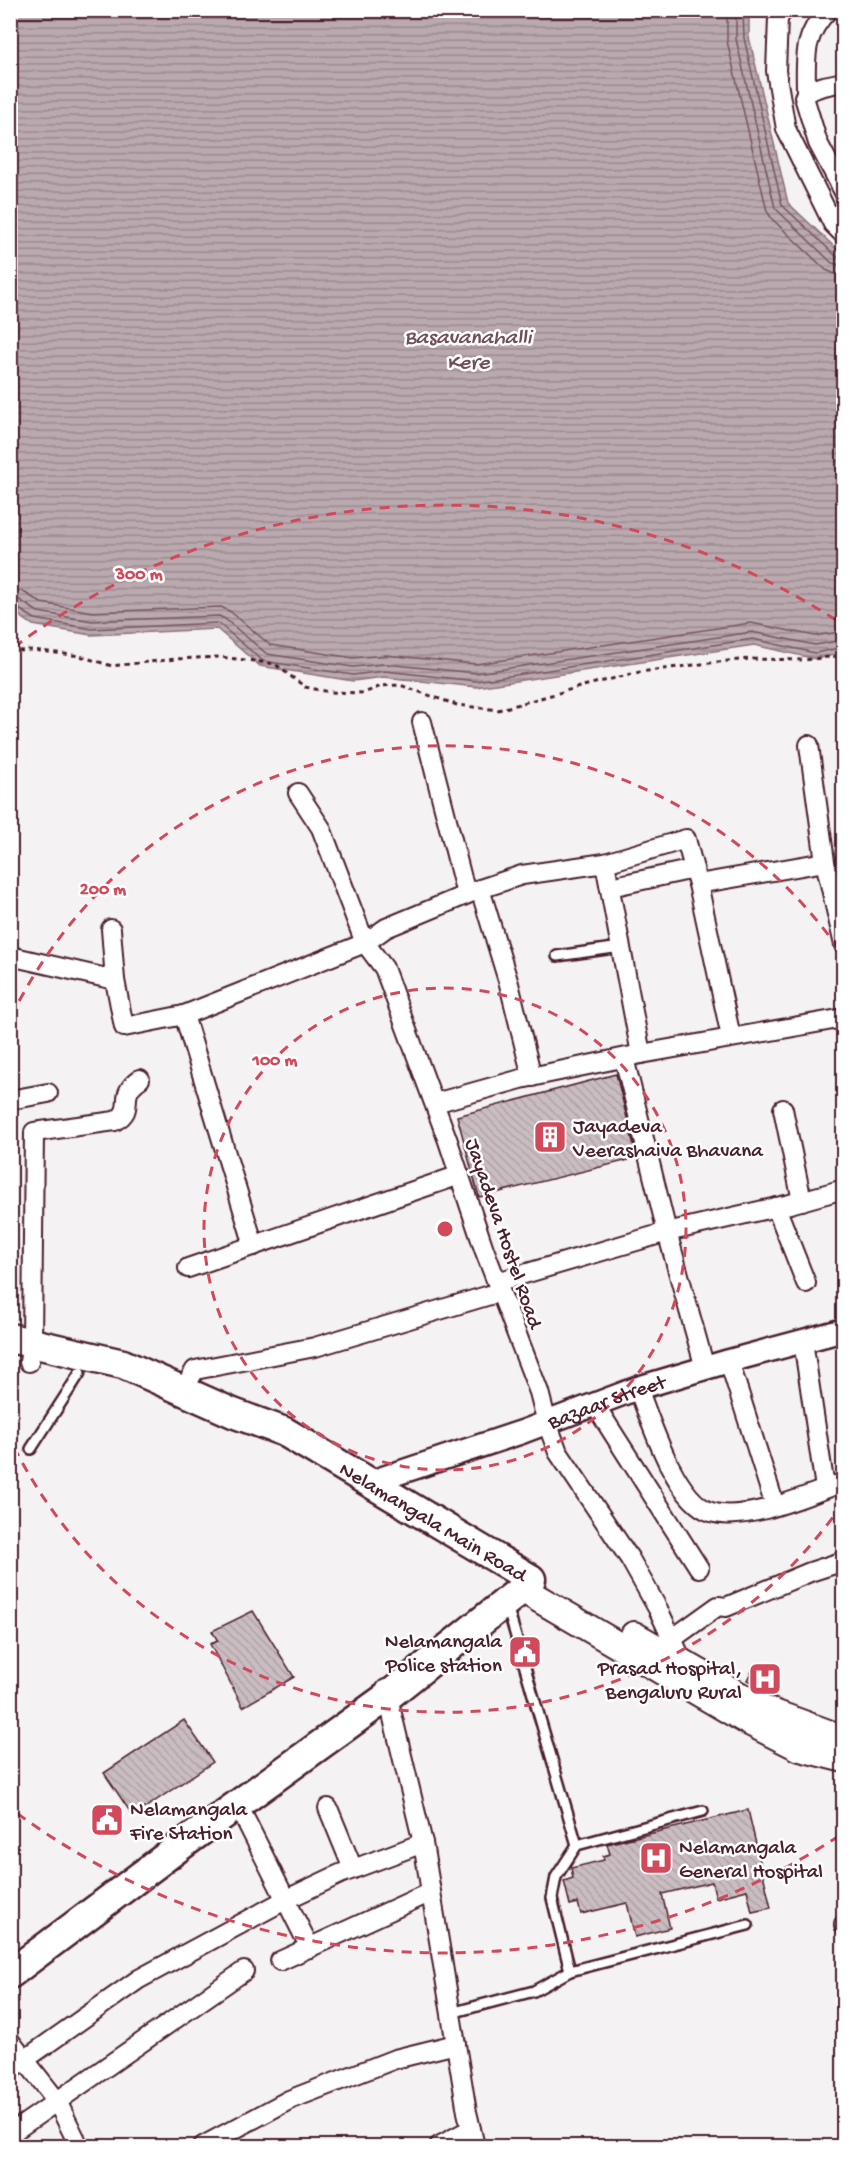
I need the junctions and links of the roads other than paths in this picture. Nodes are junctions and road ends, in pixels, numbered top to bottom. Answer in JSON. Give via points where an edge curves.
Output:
{"nodes":[{"id":1,"x":784,"y":10,"type":"edge"},
{"id":2,"x":828,"y":10,"type":"edge"},
{"id":3,"x":843,"y":82,"type":"edge"},
{"id":4,"x":807,"y":93,"type":"junction"},
{"id":5,"x":835,"y":160,"type":"edge"},
{"id":6,"x":843,"y":192,"type":"edge"},
{"id":7,"x":843,"y":235,"type":"edge"},
{"id":8,"x":422,"y":722,"type":"dead end"},
{"id":9,"x":809,"y":746,"type":"dead end"},
{"id":10,"x":298,"y":793,"type":"dead end"},
{"id":11,"x":825,"y":862,"type":"junction"},
{"id":12,"x":605,"y":863,"type":"junction"},
{"id":13,"x":696,"y":877,"type":"junction"},
{"id":14,"x":610,"y":887,"type":"junction"},
{"id":15,"x":473,"y":892,"type":"junction"},
{"id":16,"x":840,"y":912,"type":"edge"},
{"id":17,"x":111,"y":929,"type":"dead end"},
{"id":18,"x":365,"y":944,"type":"junction"},
{"id":19,"x":843,"y":945,"type":"edge"},
{"id":20,"x":621,"y":947,"type":"junction"},
{"id":21,"x":10,"y":956,"type":"edge"},
{"id":22,"x":557,"y":956,"type":"dead end"},
{"id":23,"x":115,"y":980,"type":"junction"},
{"id":24,"x":184,"y":1015,"type":"junction"},
{"id":25,"x":843,"y":1018,"type":"edge"},
{"id":26,"x":731,"y":1038,"type":"junction"},
{"id":27,"x":632,"y":1056,"type":"junction"},
{"id":28,"x":532,"y":1077,"type":"junction"},
{"id":29,"x":140,"y":1079,"type":"dead end"},
{"id":30,"x":48,"y":1093,"type":"dead end"},
{"id":31,"x":10,"y":1100,"type":"edge"},
{"id":32,"x":435,"y":1103,"type":"junction"},
{"id":33,"x":783,"y":1110,"type":"dead end"},
{"id":34,"x":460,"y":1174,"type":"junction"},
{"id":35,"x":843,"y":1189,"type":"edge"},
{"id":36,"x":802,"y":1201,"type":"junction"},
{"id":37,"x":776,"y":1207,"type":"junction"},
{"id":38,"x":668,"y":1232,"type":"junction"},
{"id":39,"x":254,"y":1246,"type":"junction"},
{"id":40,"x":188,"y":1268,"type":"dead end"},
{"id":41,"x":806,"y":1283,"type":"dead end"},
{"id":42,"x":498,"y":1287,"type":"junction"},
{"id":43,"x":843,"y":1330,"type":"edge"},
{"id":44,"x":803,"y":1341,"type":"junction"},
{"id":45,"x":20,"y":1350,"type":"edge"},
{"id":46,"x":729,"y":1361,"type":"junction"},
{"id":47,"x":705,"y":1368,"type":"junction"},
{"id":48,"x":80,"y":1373,"type":"junction"},
{"id":49,"x":638,"y":1388,"type":"junction"},
{"id":50,"x":183,"y":1390,"type":"junction"},
{"id":51,"x":595,"y":1405,"type":"junction"},
{"id":52,"x":546,"y":1423,"type":"junction"},
{"id":53,"x":31,"y":1449,"type":"dead end"},
{"id":54,"x":371,"y":1482,"type":"junction"},
{"id":55,"x":843,"y":1482,"type":"edge"},
{"id":56,"x":825,"y":1488,"type":"junction"},
{"id":57,"x":775,"y":1506,"type":"junction"},
{"id":58,"x":843,"y":1561,"type":"edge"},
{"id":59,"x":699,"y":1568,"type":"dead end"},
{"id":60,"x":516,"y":1584,"type":"junction"},
{"id":61,"x":672,"y":1639,"type":"junction"},
{"id":62,"x":698,"y":1670,"type":"junction"},
{"id":63,"x":386,"y":1689,"type":"junction"},
{"id":64,"x":843,"y":1739,"type":"edge"},
{"id":65,"x":843,"y":1760,"type":"edge"},
{"id":66,"x":238,"y":1805,"type":"junction"},
{"id":67,"x":328,"y":1808,"type":"dead end"},
{"id":68,"x":703,"y":1811,"type":"dead end"},
{"id":69,"x":423,"y":1843,"type":"junction"},
{"id":70,"x":577,"y":1845,"type":"junction"},
{"id":71,"x":353,"y":1869,"type":"junction"},
{"id":72,"x":124,"y":1878,"type":"junction"},
{"id":73,"x":431,"y":1892,"type":"junction"},
{"id":74,"x":285,"y":1900,"type":"junction"},
{"id":75,"x":748,"y":1925,"type":"dead end"},
{"id":76,"x":310,"y":1948,"type":"junction"},
{"id":77,"x":10,"y":1953,"type":"edge"},
{"id":78,"x":280,"y":1961,"type":"dead end"},
{"id":79,"x":244,"y":1971,"type":"dead end"},
{"id":80,"x":570,"y":1971,"type":"junction"},
{"id":81,"x":10,"y":1974,"type":"edge"},
{"id":82,"x":451,"y":2013,"type":"junction"},
{"id":83,"x":10,"y":2041,"type":"edge"},
{"id":84,"x":456,"y":2044,"type":"junction"},
{"id":85,"x":17,"y":2065,"type":"edge"},
{"id":86,"x":57,"y":2101,"type":"junction"},
{"id":87,"x":10,"y":2134,"type":"edge"},
{"id":88,"x":473,"y":2138,"type":"edge"},
{"id":89,"x":79,"y":2146,"type":"edge"},
{"id":90,"x":203,"y":2146,"type":"edge"},
{"id":91,"x":439,"y":2146,"type":"edge"}],
"edges":[{"from":1,"to":7,"type":"street","via":[[778,18],[776,71],[786,129]]},
{"from":2,"to":4,"type":"street","via":[[810,34],[806,51]]},
{"from":3,"to":4,"type":"street"},
{"from":4,"to":5,"type":"street","via":[[805,105],[818,143]]},
{"from":5,"to":6,"type":"street"},
{"from":8,"to":15,"type":"street"},
{"from":9,"to":11,"type":"street"},
{"from":10,"to":18,"type":"street","name":"Jayadeva Hostel Road","via":[[321,828]]},
{"from":11,"to":13,"type":"street"},
{"from":11,"to":16,"type":"street"},
{"from":12,"to":13,"type":"street","via":[[686,839]]},
{"from":12,"to":14,"type":"street"},
{"from":12,"to":15,"type":"street","via":[[522,875]]},
{"from":13,"to":14,"type":"street"},
{"from":13,"to":26,"type":"street"},
{"from":14,"to":20,"type":"street"},
{"from":15,"to":18,"type":"street","via":[[386,928]]},
{"from":15,"to":28,"type":"street","via":[[509,984]]},
{"from":16,"to":19,"type":"street"},
{"from":17,"to":23,"type":"street"},
{"from":18,"to":24,"type":"street"},
{"from":18,"to":32,"type":"street","name":"Jayadeva Hostel Road","via":[[384,968]]},
{"from":20,"to":22,"type":"lane"},
{"from":20,"to":27,"type":"street"},
{"from":21,"to":23,"type":"street"},
{"from":23,"to":24,"type":"street","via":[[124,1027]]},
{"from":24,"to":39,"type":"street"},
{"from":25,"to":26,"type":"street"},
{"from":26,"to":27,"type":"street"},
{"from":27,"to":28,"type":"street"},
{"from":27,"to":38,"type":"street"},
{"from":28,"to":32,"type":"street"},
{"from":29,"to":45,"type":"street","via":[[129,1086],[126,1111],[115,1121],[34,1132]]},
{"from":30,"to":31,"type":"street"},
{"from":32,"to":34,"type":"street","name":"Jayadeva Hostel Road"},
{"from":33,"to":36,"type":"street"},
{"from":34,"to":39,"type":"street"},
{"from":34,"to":42,"type":"street","name":"Jayadeva Hostel Road"},
{"from":35,"to":36,"type":"street"},
{"from":36,"to":37,"type":"street"},
{"from":37,"to":38,"type":"street"},
{"from":37,"to":41,"type":"street"},
{"from":38,"to":42,"type":"street"},
{"from":38,"to":47,"type":"street"},
{"from":39,"to":40,"type":"street"},
{"from":42,"to":50,"type":"street","via":[[315,1347],[195,1370]]},
{"from":42,"to":52,"type":"street","name":"Jayadeva Hostel Road"},
{"from":43,"to":44,"type":"street","name":"Bazaar Street"},
{"from":44,"to":46,"type":"street","name":"Bazaar Street"},
{"from":44,"to":56,"type":"street"},
{"from":45,"to":48,"type":"main road"},
{"from":45,"to":50,"type":"main road","name":"Nelamangala Main Road","via":[[123,1364]]},
{"from":46,"to":47,"type":"street","name":"Bazaar Street"},
{"from":46,"to":57,"type":"street"},
{"from":47,"to":49,"type":"street","name":"Bazaar Street"},
{"from":48,"to":53,"type":"lane"},
{"from":48,"to":60,"type":"main road","via":[[119,1381],[251,1434]]},
{"from":49,"to":51,"type":"street","name":"Bazaar Street"},
{"from":49,"to":57,"type":"street","via":[[663,1454],[696,1504],[710,1512],[729,1514]]},
{"from":50,"to":54,"type":"main road","name":"Nelamangala Main Road","via":[[285,1432]]},
{"from":51,"to":52,"type":"street","name":"Bazaar Street"},
{"from":51,"to":59,"type":"street"},
{"from":52,"to":54,"type":"street","name":"Bazaar Street"},
{"from":52,"to":61,"type":"street","name":"Jayadeva Hostel Road","via":[[558,1452],[630,1559]]},
{"from":54,"to":60,"type":"main road","name":"Nelamangala Main Road"},
{"from":55,"to":56,"type":"street"},
{"from":56,"to":57,"type":"street"},
{"from":58,"to":61,"type":"street","via":[[726,1607],[718,1606]]},
{"from":60,"to":62,"type":"main road","name":"Nelamangala Main Road"},
{"from":60,"to":63,"type":"main road"},
{"from":60,"to":65,"type":"main road","via":[[748,1722],[800,1748]]},
{"from":60,"to":70,"type":"lane"},
{"from":61,"to":62,"type":"street","name":"Jayadeva Hostel Road","via":[[682,1660]]},
{"from":62,"to":64,"type":"main road","name":"Nelamangala Main Road","via":[[763,1708]]},
{"from":63,"to":66,"type":"main road"},
{"from":63,"to":69,"type":"street"},
{"from":63,"to":72,"type":"main road"},
{"from":66,"to":72,"type":"main road"},
{"from":66,"to":74,"type":"street"},
{"from":67,"to":71,"type":"street"},
{"from":68,"to":70,"type":"lane"},
{"from":69,"to":71,"type":"street"},
{"from":69,"to":73,"type":"street"},
{"from":70,"to":80,"type":"lane","via":[[556,1876],[552,1898]]},
{"from":71,"to":74,"type":"street"},
{"from":72,"to":77,"type":"main road"},
{"from":72,"to":81,"type":"main road"},
{"from":73,"to":76,"type":"street"},
{"from":73,"to":82,"type":"street"},
{"from":74,"to":76,"type":"street"},
{"from":74,"to":85,"type":"street","via":[[139,1979]]},
{"from":75,"to":80,"type":"lane"},
{"from":76,"to":78,"type":"street"},
{"from":79,"to":86,"type":"street"},
{"from":80,"to":82,"type":"lane","via":[[534,1991]]},
{"from":82,"to":84,"type":"street"},
{"from":83,"to":85,"type":"street"},
{"from":84,"to":88,"type":"street"},
{"from":84,"to":90,"type":"street","via":[[395,2060],[290,2100]]},
{"from":85,"to":86,"type":"street"},
{"from":86,"to":87,"type":"street"},
{"from":86,"to":89,"type":"street"},
{"from":88,"to":91,"type":"street"}]}
